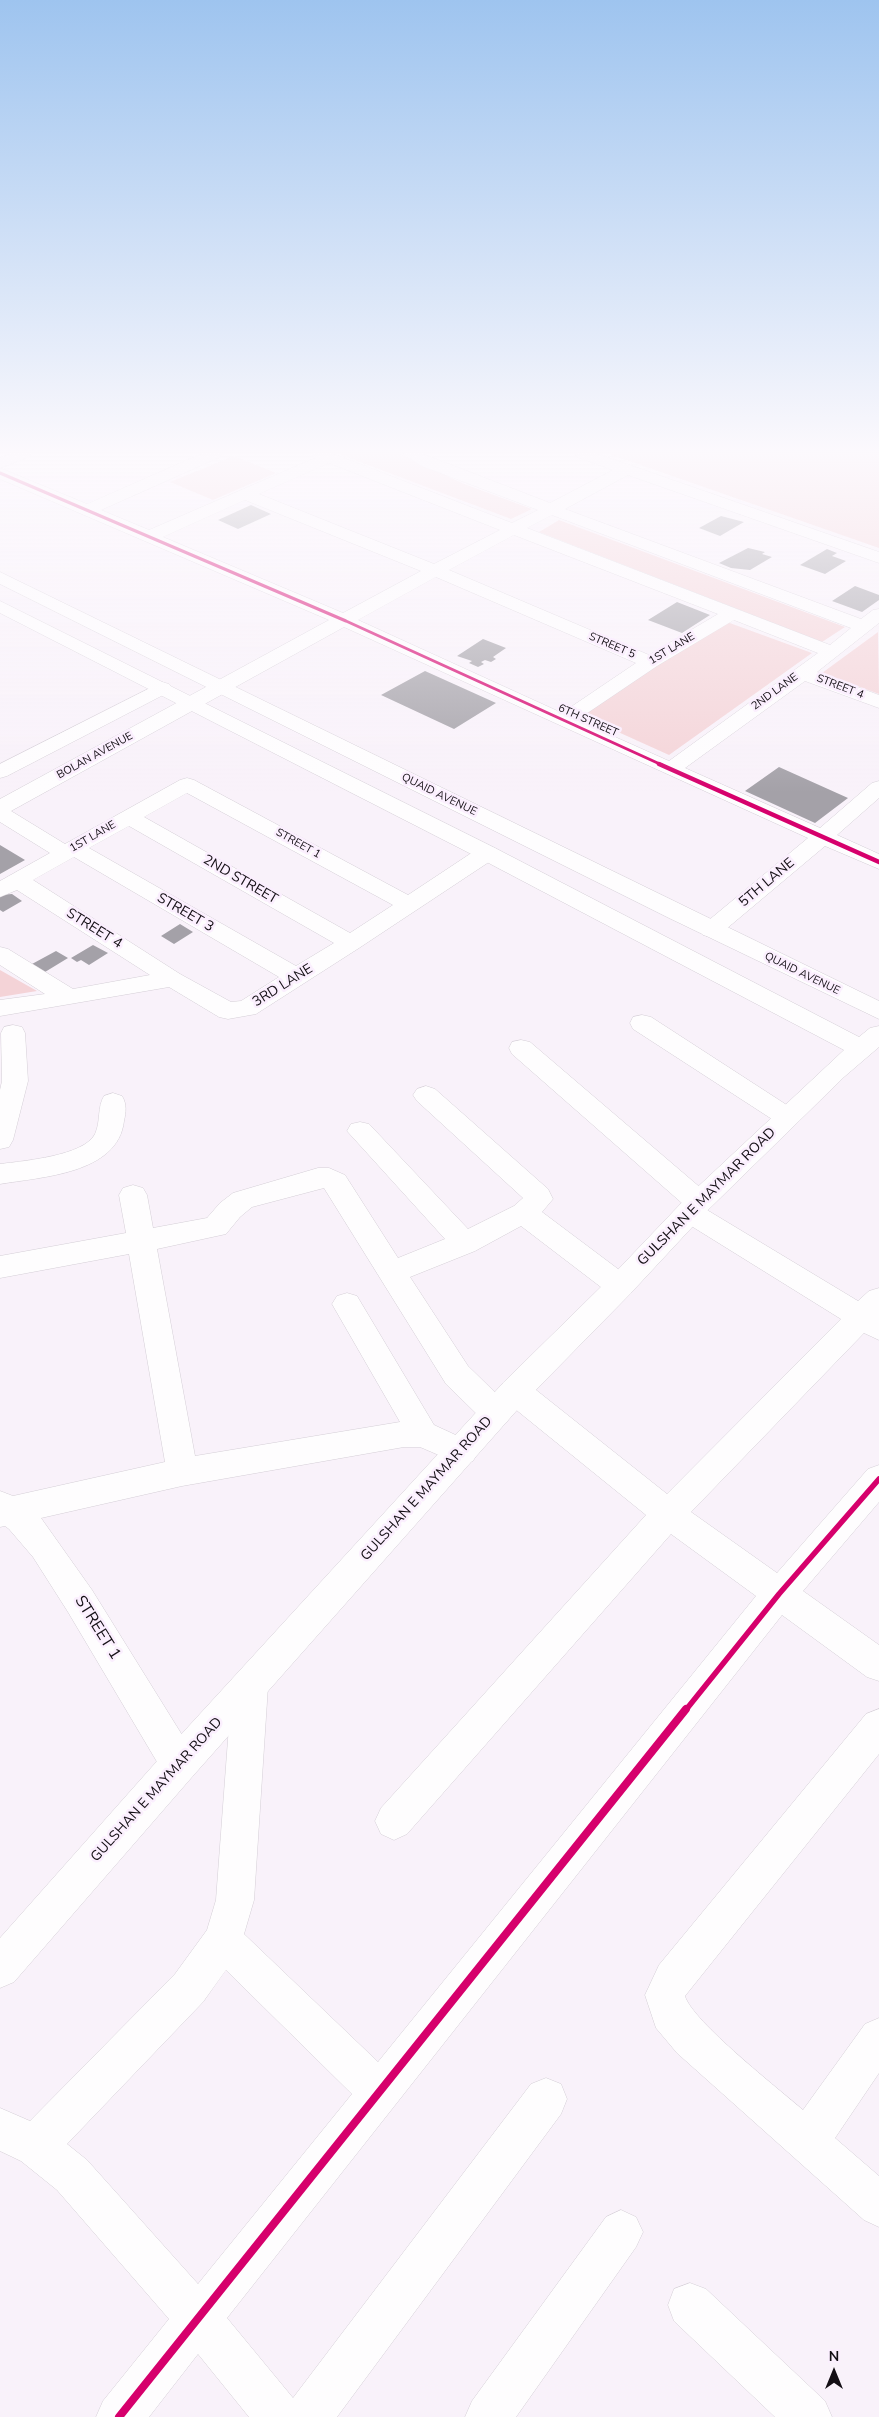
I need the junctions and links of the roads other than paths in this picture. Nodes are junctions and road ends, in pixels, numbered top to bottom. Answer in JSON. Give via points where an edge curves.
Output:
{"nodes":[{"id":1,"x":221,"y":567,"type":"edge"},
{"id":2,"x":427,"y":567,"type":"edge"},
{"id":3,"x":441,"y":567,"type":"edge"},
{"id":4,"x":613,"y":567,"type":"edge"},
{"id":5,"x":704,"y":567,"type":"edge"},
{"id":6,"x":435,"y":570,"type":"junction"},
{"id":7,"x":0,"y":577,"type":"edge"},
{"id":8,"x":0,"y":606,"type":"edge"},
{"id":9,"x":733,"y":613,"type":"junction"},
{"id":10,"x":879,"y":614,"type":"edge"},
{"id":11,"x":346,"y":621,"type":"junction"},
{"id":12,"x":863,"y":626,"type":"junction"},
{"id":13,"x":832,"y":652,"type":"junction"},
{"id":14,"x":650,"y":662,"type":"junction"},
{"id":15,"x":802,"y":673,"type":"junction"},
{"id":16,"x":162,"y":688,"type":"junction"},
{"id":17,"x":221,"y":688,"type":"junction"},
{"id":18,"x":879,"y":702,"type":"edge"},
{"id":19,"x":191,"y":704,"type":"junction"},
{"id":20,"x":564,"y":721,"type":"junction"},
{"id":21,"x":670,"y":769,"type":"junction"},
{"id":22,"x":0,"y":772,"type":"edge"},
{"id":23,"x":187,"y":784,"type":"joint"},
{"id":24,"x":879,"y":787,"type":"edge"},
{"id":25,"x":0,"y":808,"type":"edge"},
{"id":26,"x":0,"y":813,"type":"edge"},
{"id":27,"x":129,"y":817,"type":"junction"},
{"id":28,"x":823,"y":837,"type":"junction"},
{"id":29,"x":69,"y":851,"type":"junction"},
{"id":30,"x":487,"y":853,"type":"junction"},
{"id":31,"x":879,"y":862,"type":"edge"},
{"id":32,"x":8,"y":885,"type":"edge"},
{"id":33,"x":408,"y":904,"type":"junction"},
{"id":34,"x":711,"y":930,"type":"junction"},
{"id":35,"x":351,"y":943,"type":"junction"},
{"id":36,"x":0,"y":954,"type":"edge"},
{"id":37,"x":297,"y":977,"type":"junction"},
{"id":38,"x":172,"y":979,"type":"junction"},
{"id":39,"x":69,"y":998,"type":"junction"},
{"id":40,"x":0,"y":1008,"type":"edge"},
{"id":41,"x":879,"y":1011,"type":"edge"},
{"id":42,"x":642,"y":1023,"type":"dead end"},
{"id":43,"x":14,"y":1033,"type":"dead end"},
{"id":44,"x":870,"y":1042,"type":"edge"},
{"id":45,"x":521,"y":1048,"type":"dead end"},
{"id":46,"x":426,"y":1095,"type":"dead end"},
{"id":47,"x":113,"y":1102,"type":"dead end"},
{"id":48,"x":787,"y":1117,"type":"junction"},
{"id":49,"x":360,"y":1131,"type":"dead end"},
{"id":50,"x":0,"y":1140,"type":"edge"},
{"id":51,"x":0,"y":1174,"type":"edge"},
{"id":52,"x":133,"y":1196,"type":"dead end"},
{"id":53,"x":694,"y":1207,"type":"junction"},
{"id":54,"x":522,"y":1215,"type":"junction"},
{"id":55,"x":141,"y":1240,"type":"junction"},
{"id":56,"x":465,"y":1243,"type":"junction"},
{"id":57,"x":0,"y":1267,"type":"edge"},
{"id":58,"x":392,"y":1272,"type":"junction"},
{"id":59,"x":620,"y":1286,"type":"junction"},
{"id":60,"x":347,"y":1304,"type":"dead end"},
{"id":61,"x":873,"y":1315,"type":"edge"},
{"id":62,"x":506,"y":1402,"type":"junction"},
{"id":63,"x":423,"y":1434,"type":"junction"},
{"id":64,"x":462,"y":1452,"type":"junction"},
{"id":65,"x":182,"y":1472,"type":"junction"},
{"id":66,"x":879,"y":1479,"type":"edge"},
{"id":67,"x":4,"y":1510,"type":"edge"},
{"id":68,"x":668,"y":1514,"type":"junction"},
{"id":69,"x":779,"y":1594,"type":"junction"},
{"id":70,"x":879,"y":1665,"type":"edge"},
{"id":71,"x":250,"y":1686,"type":"junction"},
{"id":72,"x":879,"y":1726,"type":"edge"},
{"id":73,"x":179,"y":1764,"type":"junction"},
{"id":74,"x":394,"y":1822,"type":"dead end"},
{"id":75,"x":222,"y":1940,"type":"junction"},
{"id":76,"x":0,"y":1968,"type":"edge"},
{"id":77,"x":879,"y":2038,"type":"edge"},
{"id":78,"x":379,"y":2092,"type":"junction"},
{"id":79,"x":546,"y":2099,"type":"dead end"},
{"id":80,"x":18,"y":2138,"type":"edge"},
{"id":81,"x":807,"y":2141,"type":"junction"},
{"id":82,"x":879,"y":2205,"type":"edge"},
{"id":83,"x":621,"y":2232,"type":"dead end"},
{"id":84,"x":690,"y":2305,"type":"dead end"},
{"id":85,"x":198,"y":2318,"type":"junction"},
{"id":86,"x":119,"y":2417,"type":"edge"},
{"id":87,"x":279,"y":2417,"type":"edge"},
{"id":88,"x":308,"y":2417,"type":"edge"},
{"id":89,"x":488,"y":2417,"type":"edge"},
{"id":90,"x":809,"y":2417,"type":"edge"}],
"edges":[{"from":1,"to":11,"type":"street","name":"6TH STREET"},
{"from":2,"to":6,"type":"street"},
{"from":3,"to":6,"type":"street","name":"BOLAN AVENUE"},
{"from":4,"to":9,"type":"street"},
{"from":5,"to":12,"type":"street"},
{"from":6,"to":11,"type":"street","name":"BOLAN AVENUE"},
{"from":6,"to":14,"type":"street","name":"STREET 5"},
{"from":7,"to":17,"type":"street","name":"QUAID AVENUE"},
{"from":8,"to":16,"type":"street"},
{"from":9,"to":13,"type":"street"},
{"from":9,"to":14,"type":"street","name":"1ST LANE"},
{"from":10,"to":12,"type":"street","name":"2ND LANE"},
{"from":11,"to":17,"type":"street","name":"BOLAN AVENUE"},
{"from":11,"to":20,"type":"street","name":"6TH STREET"},
{"from":12,"to":13,"type":"street","name":"2ND LANE"},
{"from":13,"to":15,"type":"street","name":"2ND LANE"},
{"from":14,"to":20,"type":"street","name":"1ST LANE"},
{"from":15,"to":18,"type":"street","name":"STREET 4"},
{"from":15,"to":21,"type":"street","name":"2ND LANE"},
{"from":16,"to":19,"type":"street"},
{"from":16,"to":22,"type":"street"},
{"from":17,"to":19,"type":"street","name":"BOLAN AVENUE"},
{"from":17,"to":34,"type":"street","name":"QUAID AVENUE"},
{"from":19,"to":25,"type":"street","name":"BOLAN AVENUE"},
{"from":19,"to":30,"type":"street"},
{"from":20,"to":21,"type":"street","name":"6TH STREET"},
{"from":21,"to":28,"type":"street","name":"6TH STREET"},
{"from":23,"to":27,"type":"street","name":"1ST LANE"},
{"from":23,"to":33,"type":"street","name":"STREET 1"},
{"from":24,"to":28,"type":"street"},
{"from":26,"to":29,"type":"street","name":"STREET 3"},
{"from":27,"to":29,"type":"street","name":"1ST LANE"},
{"from":27,"to":35,"type":"street","name":"2ND STREET"},
{"from":28,"to":31,"type":"street","name":"6TH STREET"},
{"from":28,"to":34,"type":"street","name":"5TH LANE"},
{"from":29,"to":32,"type":"street","name":"1ST LANE"},
{"from":29,"to":37,"type":"street","name":"STREET 3"},
{"from":30,"to":33,"type":"street","name":"3RD LANE"},
{"from":30,"to":44,"type":"street"},
{"from":32,"to":38,"type":"street","name":"STREET 4"},
{"from":33,"to":35,"type":"street","name":"3RD LANE"},
{"from":34,"to":41,"type":"street","name":"QUAID AVENUE"},
{"from":35,"to":37,"type":"street","name":"3RD LANE"},
{"from":36,"to":39,"type":"street"},
{"from":37,"to":38,"type":"street","name":"3RD LANE","via":[[247,1008],[236,1010],[228,1010]]},
{"from":38,"to":39,"type":"street"},
{"from":39,"to":40,"type":"street"},
{"from":42,"to":48,"type":"street"},
{"from":43,"to":50,"type":"street","via":[[14,1081]]},
{"from":44,"to":48,"type":"street","name":"GULSHAN E MAYMAR ROAD"},
{"from":45,"to":53,"type":"street"},
{"from":46,"to":54,"type":"street","via":[[538,1196],[538,1202]]},
{"from":47,"to":51,"type":"street","via":[[109,1134],[90,1154],[62,1163]]},
{"from":48,"to":53,"type":"street","name":"GULSHAN E MAYMAR ROAD"},
{"from":49,"to":56,"type":"street"},
{"from":52,"to":55,"type":"street"},
{"from":53,"to":59,"type":"street","name":"GULSHAN E MAYMAR ROAD"},
{"from":53,"to":61,"type":"street","via":[[754,1254]]},
{"from":54,"to":56,"type":"street"},
{"from":54,"to":59,"type":"street"},
{"from":55,"to":57,"type":"street"},
{"from":55,"to":58,"type":"street","via":[[216,1227],[243,1200],[318,1178],[329,1178],[335,1182]]},
{"from":55,"to":65,"type":"street"},
{"from":56,"to":58,"type":"street"},
{"from":58,"to":62,"type":"street","via":[[457,1375]]},
{"from":59,"to":62,"type":"street","name":"GULSHAN E MAYMAR ROAD"},
{"from":60,"to":63,"type":"street"},
{"from":61,"to":68,"type":"street"},
{"from":62,"to":64,"type":"street","name":"GULSHAN E MAYMAR ROAD"},
{"from":62,"to":68,"type":"street"},
{"from":63,"to":64,"type":"street"},
{"from":63,"to":65,"type":"street","via":[[404,1434]]},
{"from":64,"to":71,"type":"street","name":"GULSHAN E MAYMAR ROAD"},
{"from":65,"to":67,"type":"street"},
{"from":66,"to":69,"type":"street"},
{"from":67,"to":73,"type":"street","name":"STREET 1","via":[[33,1532],[88,1613]]},
{"from":68,"to":69,"type":"street"},
{"from":68,"to":74,"type":"street"},
{"from":69,"to":70,"type":"street"},
{"from":69,"to":78,"type":"street"},
{"from":71,"to":73,"type":"street","name":"GULSHAN E MAYMAR ROAD"},
{"from":71,"to":75,"type":"street","via":[[235,1900]]},
{"from":72,"to":81,"type":"street","via":[[673,1979],[665,1995],[670,2014],[691,2039]]},
{"from":73,"to":76,"type":"street","name":"GULSHAN E MAYMAR ROAD"},
{"from":75,"to":78,"type":"street"},
{"from":75,"to":80,"type":"street","via":[[188,1988]]},
{"from":77,"to":81,"type":"street"},
{"from":78,"to":85,"type":"street"},
{"from":79,"to":88,"type":"street"},
{"from":80,"to":85,"type":"street","via":[[72,2175]]},
{"from":81,"to":82,"type":"street"},
{"from":83,"to":89,"type":"street"},
{"from":84,"to":90,"type":"street"},
{"from":85,"to":86,"type":"street"},
{"from":85,"to":87,"type":"street"}]}
